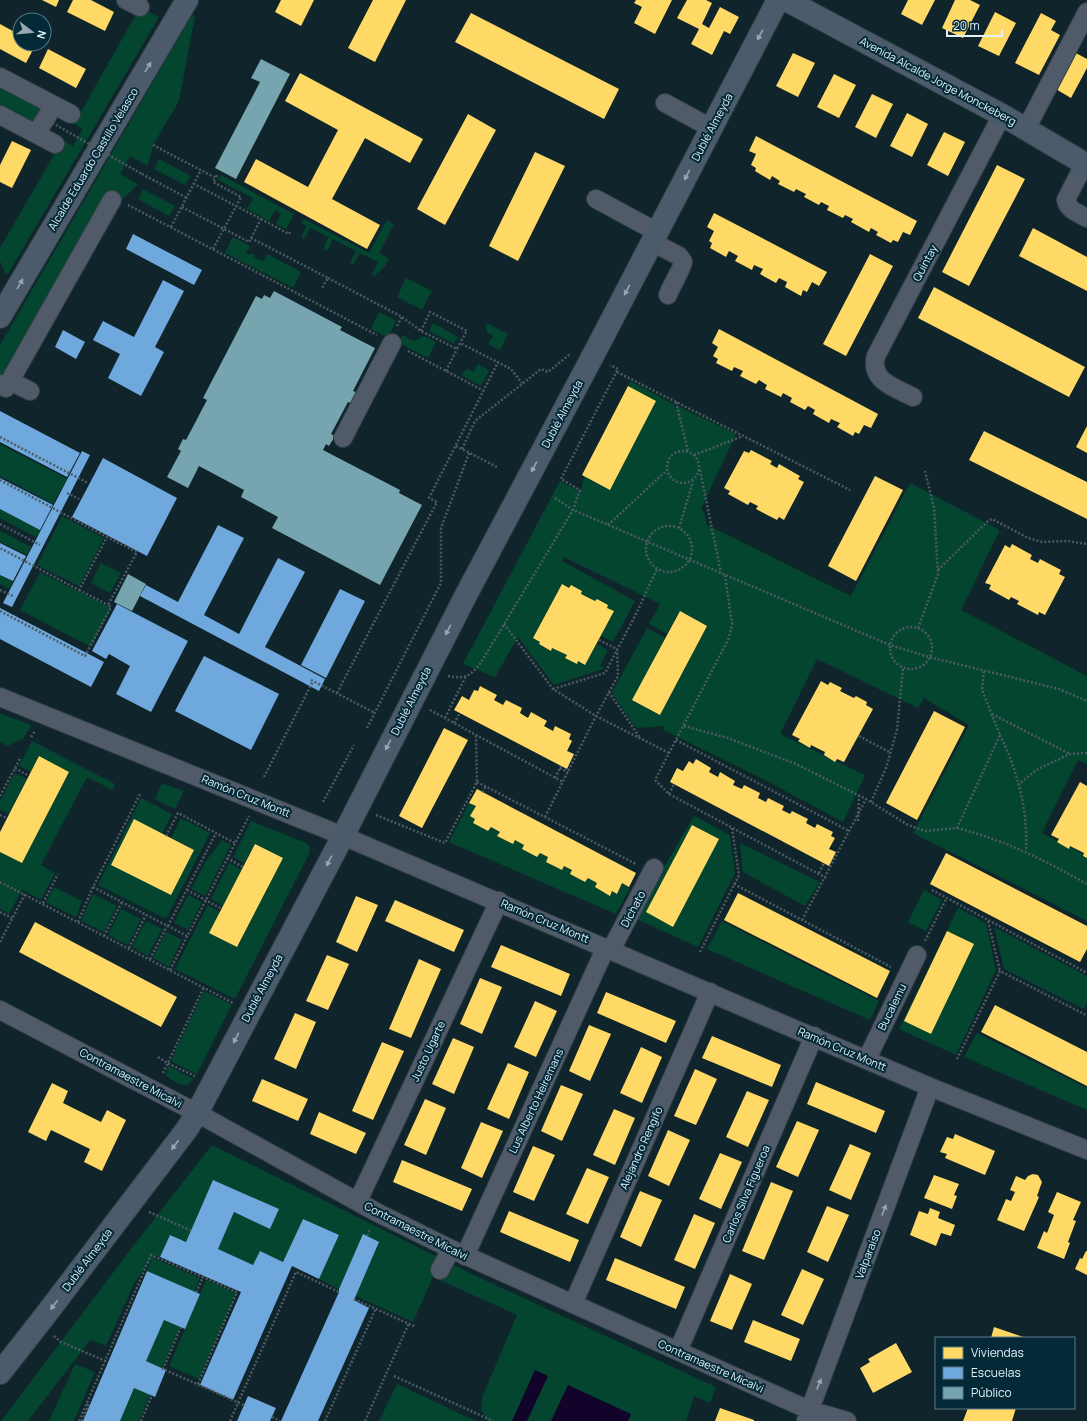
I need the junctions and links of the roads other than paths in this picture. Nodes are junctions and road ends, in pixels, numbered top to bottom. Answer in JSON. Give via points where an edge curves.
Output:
{"nodes":[{"id":1,"x":188,"y":0,"type":"edge"},
{"id":2,"x":778,"y":0,"type":"edge"},
{"id":3,"x":786,"y":0,"type":"edge"},
{"id":4,"x":1087,"y":12,"type":"edge"},
{"id":5,"x":0,"y":77,"type":"edge"},
{"id":6,"x":666,"y":103,"type":"dead end"},
{"id":7,"x":51,"y":113,"type":"junction"},
{"id":8,"x":71,"y":114,"type":"dead end"},
{"id":9,"x":1002,"y":114,"type":"junction"},
{"id":10,"x":0,"y":115,"type":"edge"},
{"id":11,"x":711,"y":128,"type":"junction"},
{"id":12,"x":1026,"y":129,"type":"junction"},
{"id":13,"x":36,"y":134,"type":"junction"},
{"id":14,"x":55,"y":144,"type":"dead end"},
{"id":15,"x":1086,"y":164,"type":"edge"},
{"id":16,"x":596,"y":199,"type":"dead end"},
{"id":17,"x":119,"y":202,"type":"road end"},
{"id":18,"x":1087,"y":218,"type":"edge"},
{"id":19,"x":655,"y":237,"type":"junction"},
{"id":20,"x":668,"y":295,"type":"dead end"},
{"id":21,"x":0,"y":317,"type":"edge"},
{"id":22,"x":392,"y":343,"type":"road end"},
{"id":23,"x":5,"y":383,"type":"edge"},
{"id":24,"x":30,"y":391,"type":"dead end"},
{"id":25,"x":913,"y":397,"type":"dead end"},
{"id":26,"x":343,"y":438,"type":"dead end"},
{"id":27,"x":0,"y":697,"type":"edge"},
{"id":28,"x":343,"y":836,"type":"junction"},
{"id":29,"x":648,"y":867,"type":"road end"},
{"id":30,"x":499,"y":901,"type":"junction"},
{"id":31,"x":609,"y":948,"type":"junction"},
{"id":32,"x":917,"y":955,"type":"road end"},
{"id":33,"x":710,"y":992,"type":"junction"},
{"id":34,"x":0,"y":1010,"type":"edge"},
{"id":35,"x":814,"y":1036,"type":"junction"},
{"id":36,"x":867,"y":1059,"type":"junction"},
{"id":37,"x":930,"y":1087,"type":"junction"},
{"id":38,"x":197,"y":1113,"type":"junction"},
{"id":39,"x":1087,"y":1150,"type":"edge"},
{"id":40,"x":358,"y":1201,"type":"junction"},
{"id":41,"x":458,"y":1252,"type":"junction"},
{"id":42,"x":440,"y":1270,"type":"dead end"},
{"id":43,"x":573,"y":1304,"type":"junction"},
{"id":44,"x":678,"y":1351,"type":"junction"},
{"id":45,"x":0,"y":1373,"type":"edge"},
{"id":46,"x":808,"y":1415,"type":"edge"},
{"id":47,"x":847,"y":1421,"type":"edge"}],
"edges":[{"from":21,"to":1,"type":"main road","name":"Alcalde Eduardo Castillo Velasco","one_way":true},
{"from":2,"to":11,"type":"main road","name":"Dublé Almeyda","one_way":true},
{"from":3,"to":9,"type":"main road","name":"Avenida Alcalde Jorge Monckeberg"},
{"from":4,"to":12,"type":"street"},
{"from":5,"to":7,"type":"street"},
{"from":6,"to":11,"type":"street"},
{"from":7,"to":8,"type":"street"},
{"from":7,"to":13,"type":"street"},
{"from":9,"to":12,"type":"main road","name":"Avenida Alcalde Jorge Monckeberg"},
{"from":9,"to":25,"type":"street","name":"Quintay","via":[[876,356],[875,369],[879,378]]},
{"from":10,"to":13,"type":"street"},
{"from":11,"to":19,"type":"main road","name":"Dublé Almeyda","one_way":true},
{"from":12,"to":15,"type":"main road","name":"Avenida Alcalde Jorge Monckeberg"},
{"from":13,"to":14,"type":"street"},
{"from":15,"to":18,"type":"street","via":[[1066,200],[1067,206]]},
{"from":16,"to":19,"type":"street"},
{"from":17,"to":23,"type":"street"},
{"from":19,"to":20,"type":"street","via":[[679,256],[683,264]]},
{"from":19,"to":28,"type":"main road","name":"Dublé Almeyda","one_way":true,"via":[[466,595]]},
{"from":22,"to":26,"type":"street"},
{"from":23,"to":24,"type":"street"},
{"from":27,"to":28,"type":"street","name":"Ramón Cruz Montt"},
{"from":28,"to":30,"type":"street","name":"Ramón Cruz Montt"},
{"from":28,"to":38,"type":"main road","name":"Dublé Almeyda","one_way":true},
{"from":29,"to":31,"type":"street","name":"Dichato"},
{"from":30,"to":31,"type":"street","name":"Ramón Cruz Montt"},
{"from":30,"to":40,"type":"street","name":"Justo Ugarte"},
{"from":31,"to":33,"type":"street","name":"Ramón Cruz Montt"},
{"from":31,"to":41,"type":"street","name":"Lus Alberto Heiremans"},
{"from":32,"to":36,"type":"street","name":"Bucalemu"},
{"from":33,"to":35,"type":"street","name":"Ramón Cruz Montt"},
{"from":33,"to":43,"type":"street","name":"Alejandro Rengifo"},
{"from":34,"to":38,"type":"street","name":"Contramaestre Micalvi"},
{"from":35,"to":36,"type":"street","name":"Ramón Cruz Montt"},
{"from":35,"to":44,"type":"street","name":"Carlos Silva Figueroa"},
{"from":36,"to":37,"type":"street","name":"Ramón Cruz Montt"},
{"from":37,"to":39,"type":"street","name":"Ramón Cruz Montt"},
{"from":46,"to":37,"type":"street","name":"Valparaíso","one_way":true},
{"from":38,"to":40,"type":"street","name":"Contramaestre Micalvi"},
{"from":38,"to":45,"type":"main road","name":"Dublé Almeyda","one_way":true},
{"from":40,"to":41,"type":"street","name":"Contramaestre Micalvi"},
{"from":41,"to":42,"type":"street","name":"Lus Alberto Heiremans"},
{"from":41,"to":43,"type":"street","name":"Contramaestre Micalvi"},
{"from":43,"to":44,"type":"street","name":"Contramaestre Micalvi"},
{"from":44,"to":46,"type":"street","name":"Contramaestre Micalvi"},
{"from":46,"to":47,"type":"street","name":"Contramaestre Micalvi"}]}
